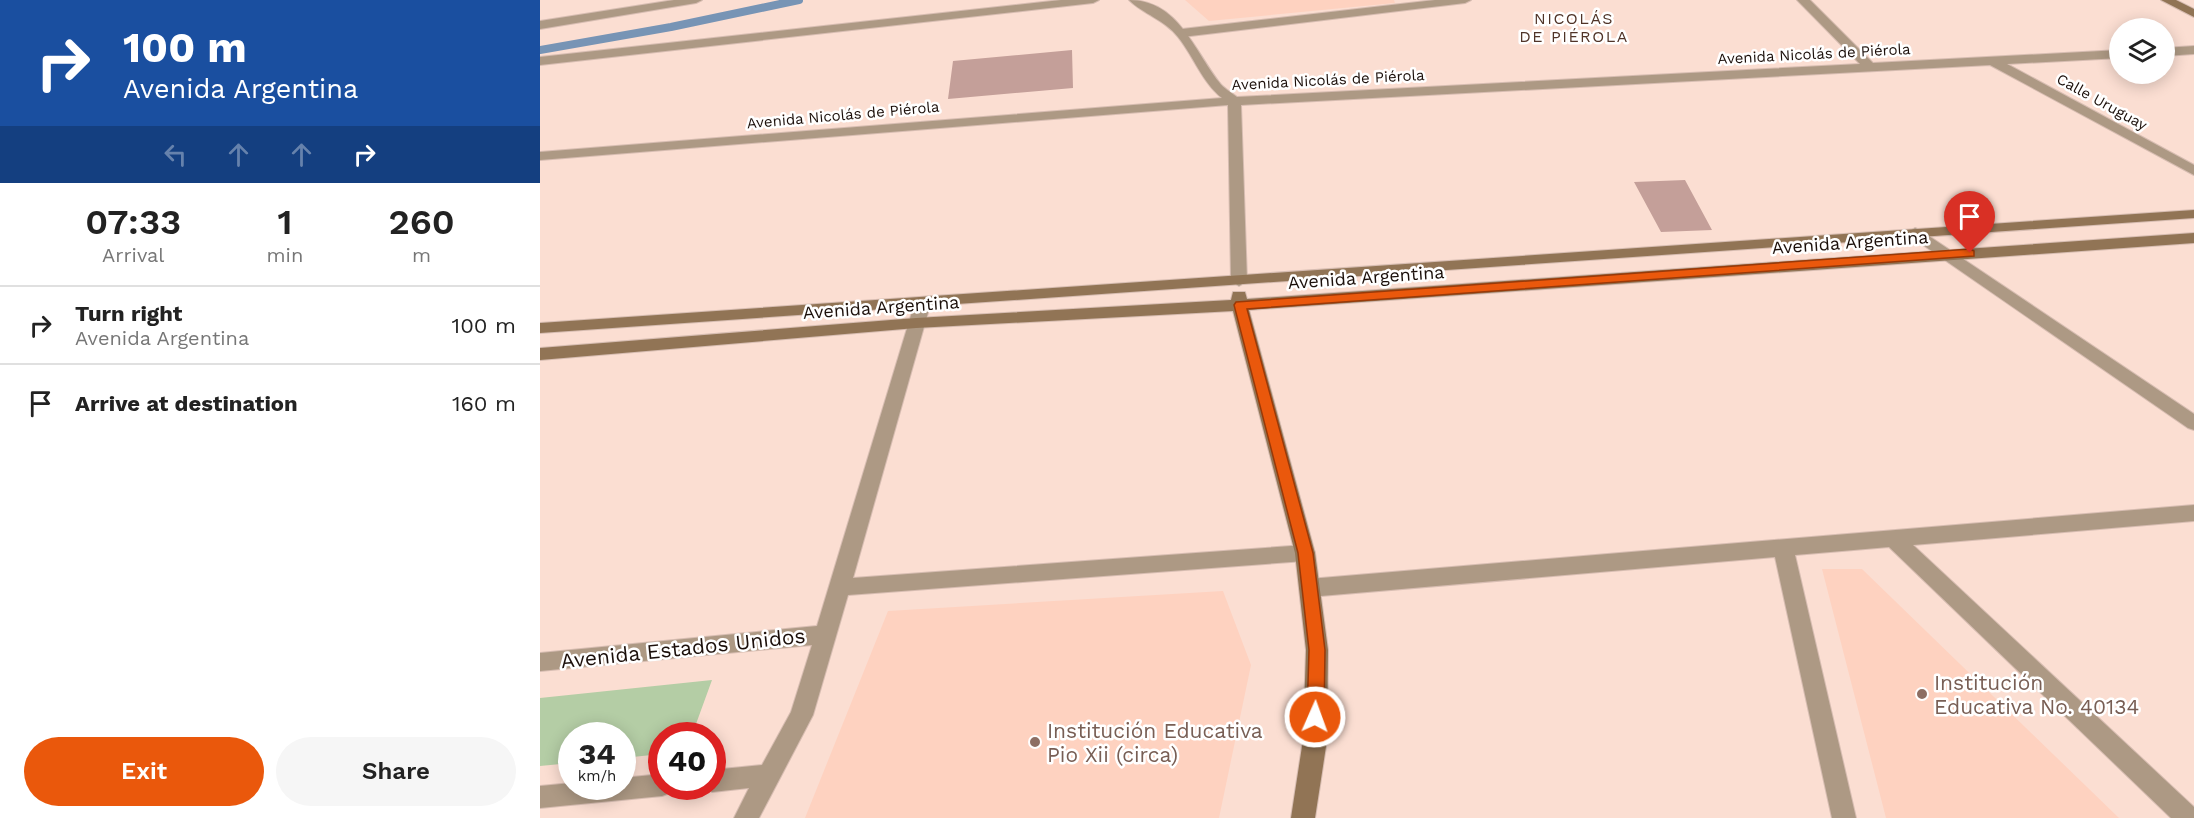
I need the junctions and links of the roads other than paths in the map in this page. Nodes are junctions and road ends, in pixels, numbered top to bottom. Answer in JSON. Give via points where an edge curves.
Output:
{"nodes":[{"id":1,"x":696,"y":0,"type":"edge"},
{"id":2,"x":1093,"y":0,"type":"edge"},
{"id":3,"x":1136,"y":0,"type":"edge"},
{"id":4,"x":1465,"y":0,"type":"edge"},
{"id":5,"x":1803,"y":0,"type":"edge"},
{"id":6,"x":2171,"y":0,"type":"edge"},
{"id":7,"x":2194,"y":13,"type":"edge"},
{"id":8,"x":540,"y":25,"type":"edge"},
{"id":9,"x":1182,"y":33,"type":"junction"},
{"id":10,"x":2194,"y":50,"type":"edge"},
{"id":11,"x":2175,"y":51,"type":"edge"},
{"id":12,"x":2109,"y":55,"type":"edge"},
{"id":13,"x":540,"y":61,"type":"edge"},
{"id":14,"x":1993,"y":61,"type":"junction"},
{"id":15,"x":1870,"y":67,"type":"junction"},
{"id":16,"x":1234,"y":101,"type":"junction"},
{"id":17,"x":540,"y":156,"type":"edge"},
{"id":18,"x":2194,"y":171,"type":"edge"},
{"id":19,"x":2194,"y":214,"type":"edge"},
{"id":20,"x":2034,"y":225,"type":"junction"},
{"id":21,"x":1915,"y":233,"type":"junction"},
{"id":22,"x":2194,"y":238,"type":"edge"},
{"id":23,"x":2057,"y":247,"type":"junction"},
{"id":24,"x":1641,"y":253,"type":"junction"},
{"id":25,"x":1948,"y":254,"type":"junction"},
{"id":26,"x":1653,"y":276,"type":"junction"},
{"id":27,"x":1239,"y":281,"type":"junction"},
{"id":28,"x":923,"y":302,"type":"junction"},
{"id":29,"x":1240,"y":305,"type":"junction"},
{"id":30,"x":916,"y":323,"type":"junction"},
{"id":31,"x":588,"y":325,"type":"junction"},
{"id":32,"x":540,"y":328,"type":"edge"},
{"id":33,"x":573,"y":351,"type":"junction"},
{"id":34,"x":540,"y":354,"type":"edge"},
{"id":35,"x":2194,"y":423,"type":"edge"},
{"id":36,"x":2194,"y":513,"type":"edge"},
{"id":37,"x":1893,"y":538,"type":"junction"},
{"id":38,"x":1783,"y":547,"type":"junction"},
{"id":39,"x":1305,"y":553,"type":"junction"},
{"id":40,"x":839,"y":587,"type":"junction"},
{"id":41,"x":1310,"y":588,"type":"junction"},
{"id":42,"x":826,"y":634,"type":"junction"},
{"id":43,"x":540,"y":662,"type":"edge"},
{"id":44,"x":769,"y":775,"type":"junction"},
{"id":45,"x":726,"y":780,"type":"edge"},
{"id":46,"x":648,"y":786,"type":"edge"},
{"id":47,"x":540,"y":797,"type":"edge"},
{"id":48,"x":746,"y":818,"type":"edge"},
{"id":49,"x":1303,"y":818,"type":"edge"},
{"id":50,"x":1844,"y":818,"type":"edge"},
{"id":51,"x":2188,"y":818,"type":"edge"}],
"edges":[{"from":1,"to":8,"type":"street"},
{"from":2,"to":13,"type":"street"},
{"from":3,"to":9,"type":"street"},
{"from":4,"to":9,"type":"street"},
{"from":5,"to":15,"type":"street"},
{"from":6,"to":7,"type":"street"},
{"from":9,"to":16,"type":"street","via":[[1215,86]]},
{"from":10,"to":11,"type":"street"},
{"from":12,"to":14,"type":"street","name":"Avenida Nicolás de Piérola"},
{"from":14,"to":15,"type":"street","name":"Avenida Nicolás de Piérola"},
{"from":14,"to":18,"type":"street","name":"Calle Uruguay"},
{"from":15,"to":16,"type":"street","name":"Avenida Nicolás de Piérola"},
{"from":16,"to":17,"type":"street","name":"Avenida Nicolás de Piérola"},
{"from":16,"to":27,"type":"street"},
{"from":19,"to":20,"type":"street","name":"Avenida Argentina"},
{"from":20,"to":21,"type":"street","name":"Avenida Argentina"},
{"from":20,"to":23,"type":"street"},
{"from":21,"to":24,"type":"street","name":"Avenida Argentina"},
{"from":21,"to":25,"type":"street"},
{"from":22,"to":23,"type":"street","name":"Avenida Argentina"},
{"from":23,"to":25,"type":"street","name":"Avenida Argentina"},
{"from":24,"to":26,"type":"street"},
{"from":24,"to":27,"type":"street","name":"Avenida Argentina"},
{"from":25,"to":26,"type":"street","name":"Avenida Argentina"},
{"from":25,"to":35,"type":"street"},
{"from":26,"to":29,"type":"street","name":"Avenida Argentina"},
{"from":27,"to":28,"type":"street","name":"Avenida Argentina"},
{"from":27,"to":29,"type":"street"},
{"from":28,"to":30,"type":"street"},
{"from":28,"to":31,"type":"street","name":"Avenida Argentina"},
{"from":29,"to":30,"type":"street","name":"Avenida Argentina"},
{"from":29,"to":39,"type":"street"},
{"from":30,"to":33,"type":"street","name":"Avenida Argentina"},
{"from":30,"to":40,"type":"street"},
{"from":31,"to":32,"type":"street","name":"Avenida Argentina"},
{"from":31,"to":33,"type":"street"},
{"from":33,"to":34,"type":"street","name":"Avenida Argentina"},
{"from":36,"to":37,"type":"street"},
{"from":37,"to":38,"type":"street"},
{"from":37,"to":51,"type":"street"},
{"from":38,"to":41,"type":"street"},
{"from":38,"to":50,"type":"street"},
{"from":39,"to":40,"type":"street"},
{"from":39,"to":41,"type":"street"},
{"from":40,"to":42,"type":"street"},
{"from":41,"to":49,"type":"street","via":[[1317,650],[1315,729]]},
{"from":42,"to":43,"type":"street","name":"Avenida Estados Unidos"},
{"from":42,"to":44,"type":"street","via":[[802,715]]},
{"from":44,"to":45,"type":"street"},
{"from":44,"to":48,"type":"street"},
{"from":46,"to":47,"type":"street"}]}
